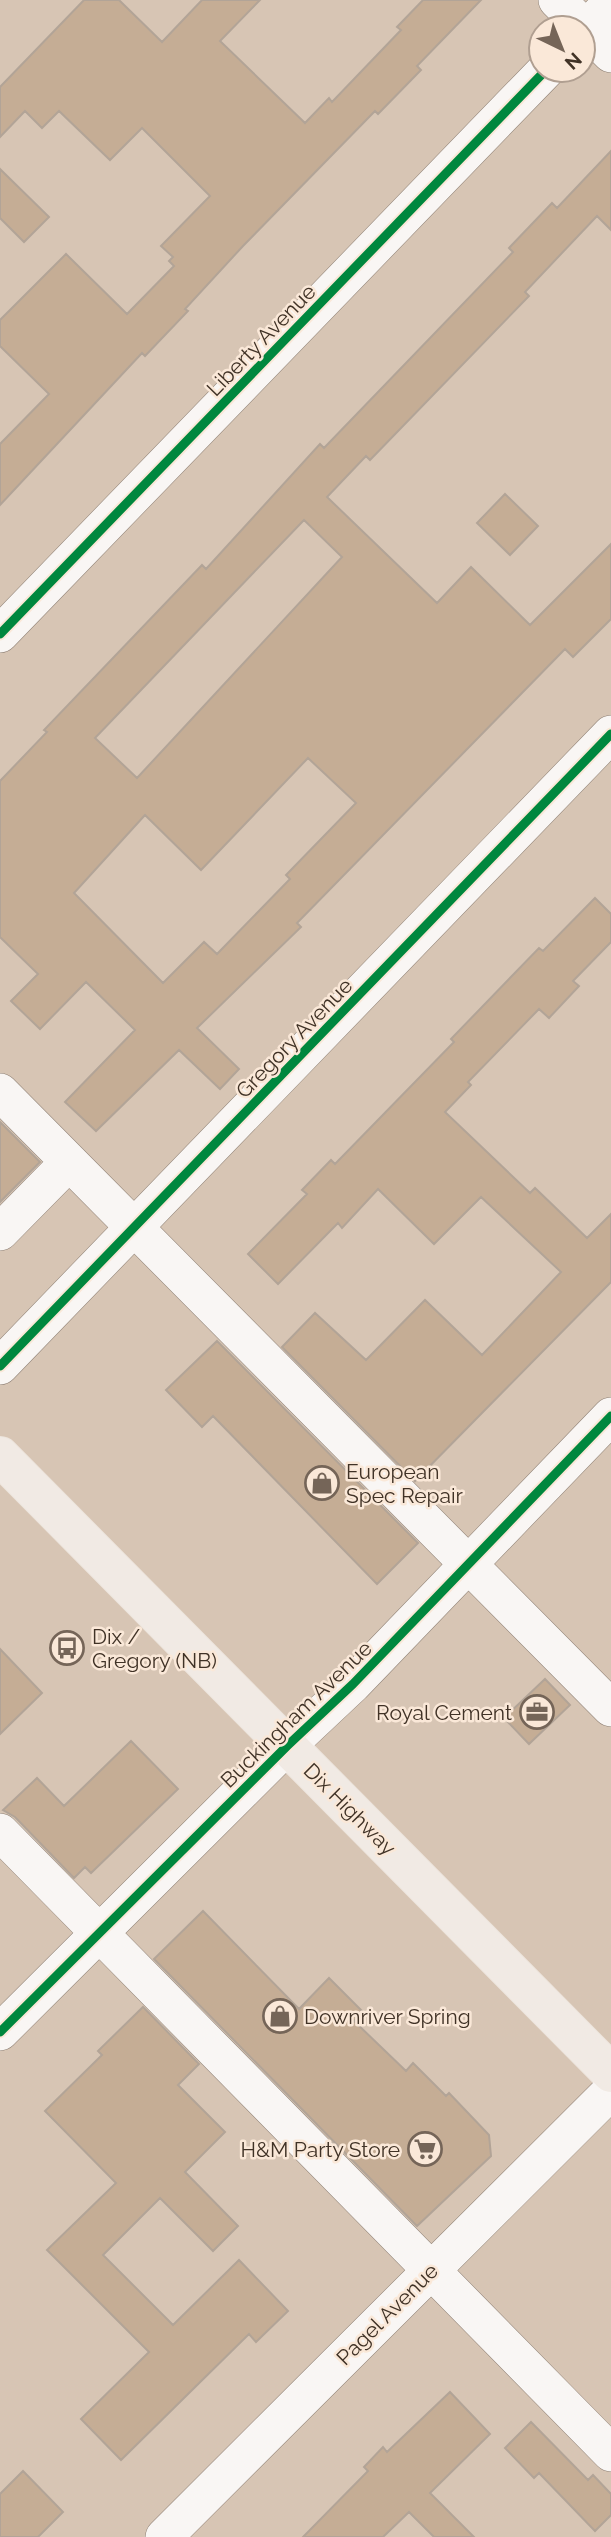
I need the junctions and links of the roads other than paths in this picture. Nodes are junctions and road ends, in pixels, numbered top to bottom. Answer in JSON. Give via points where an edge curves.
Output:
{"nodes":[{"id":1,"x":557,"y":0,"type":"edge"},
{"id":2,"x":611,"y":3,"type":"edge"},
{"id":3,"x":570,"y":14,"type":"edge"},
{"id":4,"x":597,"y":30,"type":"edge"},
{"id":5,"x":532,"y":84,"type":"edge"},
{"id":6,"x":0,"y":634,"type":"edge"},
{"id":7,"x":611,"y":734,"type":"edge"},
{"id":8,"x":0,"y":1092,"type":"edge"},
{"id":9,"x":69,"y":1162,"type":"junction"},
{"id":10,"x":135,"y":1228,"type":"junction"},
{"id":11,"x":0,"y":1232,"type":"edge"},
{"id":12,"x":0,"y":1366,"type":"edge"},
{"id":13,"x":611,"y":1416,"type":"edge"},
{"id":14,"x":0,"y":1456,"type":"edge"},
{"id":15,"x":468,"y":1564,"type":"junction"},
{"id":16,"x":611,"y":1708,"type":"edge"},
{"id":17,"x":287,"y":1746,"type":"junction"},
{"id":18,"x":0,"y":1832,"type":"edge"},
{"id":19,"x":99,"y":1933,"type":"junction"},
{"id":20,"x":0,"y":2032,"type":"edge"},
{"id":21,"x":611,"y":2073,"type":"edge"},
{"id":22,"x":611,"y":2091,"type":"edge"},
{"id":23,"x":431,"y":2270,"type":"junction"},
{"id":24,"x":611,"y":2453,"type":"edge"},
{"id":25,"x":164,"y":2537,"type":"edge"}],
"edges":[{"from":1,"to":3,"type":"street"},
{"from":2,"to":4,"type":"street"},
{"from":5,"to":6,"type":"street","name":"Liberty Avenue"},
{"from":7,"to":10,"type":"street","name":"Gregory Avenue"},
{"from":8,"to":9,"type":"street"},
{"from":9,"to":10,"type":"street"},
{"from":9,"to":11,"type":"street"},
{"from":10,"to":12,"type":"street","name":"Gregory Avenue"},
{"from":10,"to":15,"type":"street"},
{"from":13,"to":15,"type":"street","name":"Buckingham Avenue"},
{"from":14,"to":17,"type":"main road","name":"Dix Highway"},
{"from":15,"to":16,"type":"street"},
{"from":15,"to":17,"type":"street","name":"Buckingham Avenue"},
{"from":17,"to":19,"type":"street","name":"Buckingham Avenue"},
{"from":17,"to":21,"type":"main road","name":"Dix Highway"},
{"from":18,"to":19,"type":"street"},
{"from":19,"to":20,"type":"street","name":"Buckingham Avenue"},
{"from":19,"to":23,"type":"street"},
{"from":22,"to":23,"type":"street","name":"Pagel Avenue"},
{"from":23,"to":24,"type":"street"},
{"from":23,"to":25,"type":"street","name":"Pagel Avenue"}]}
